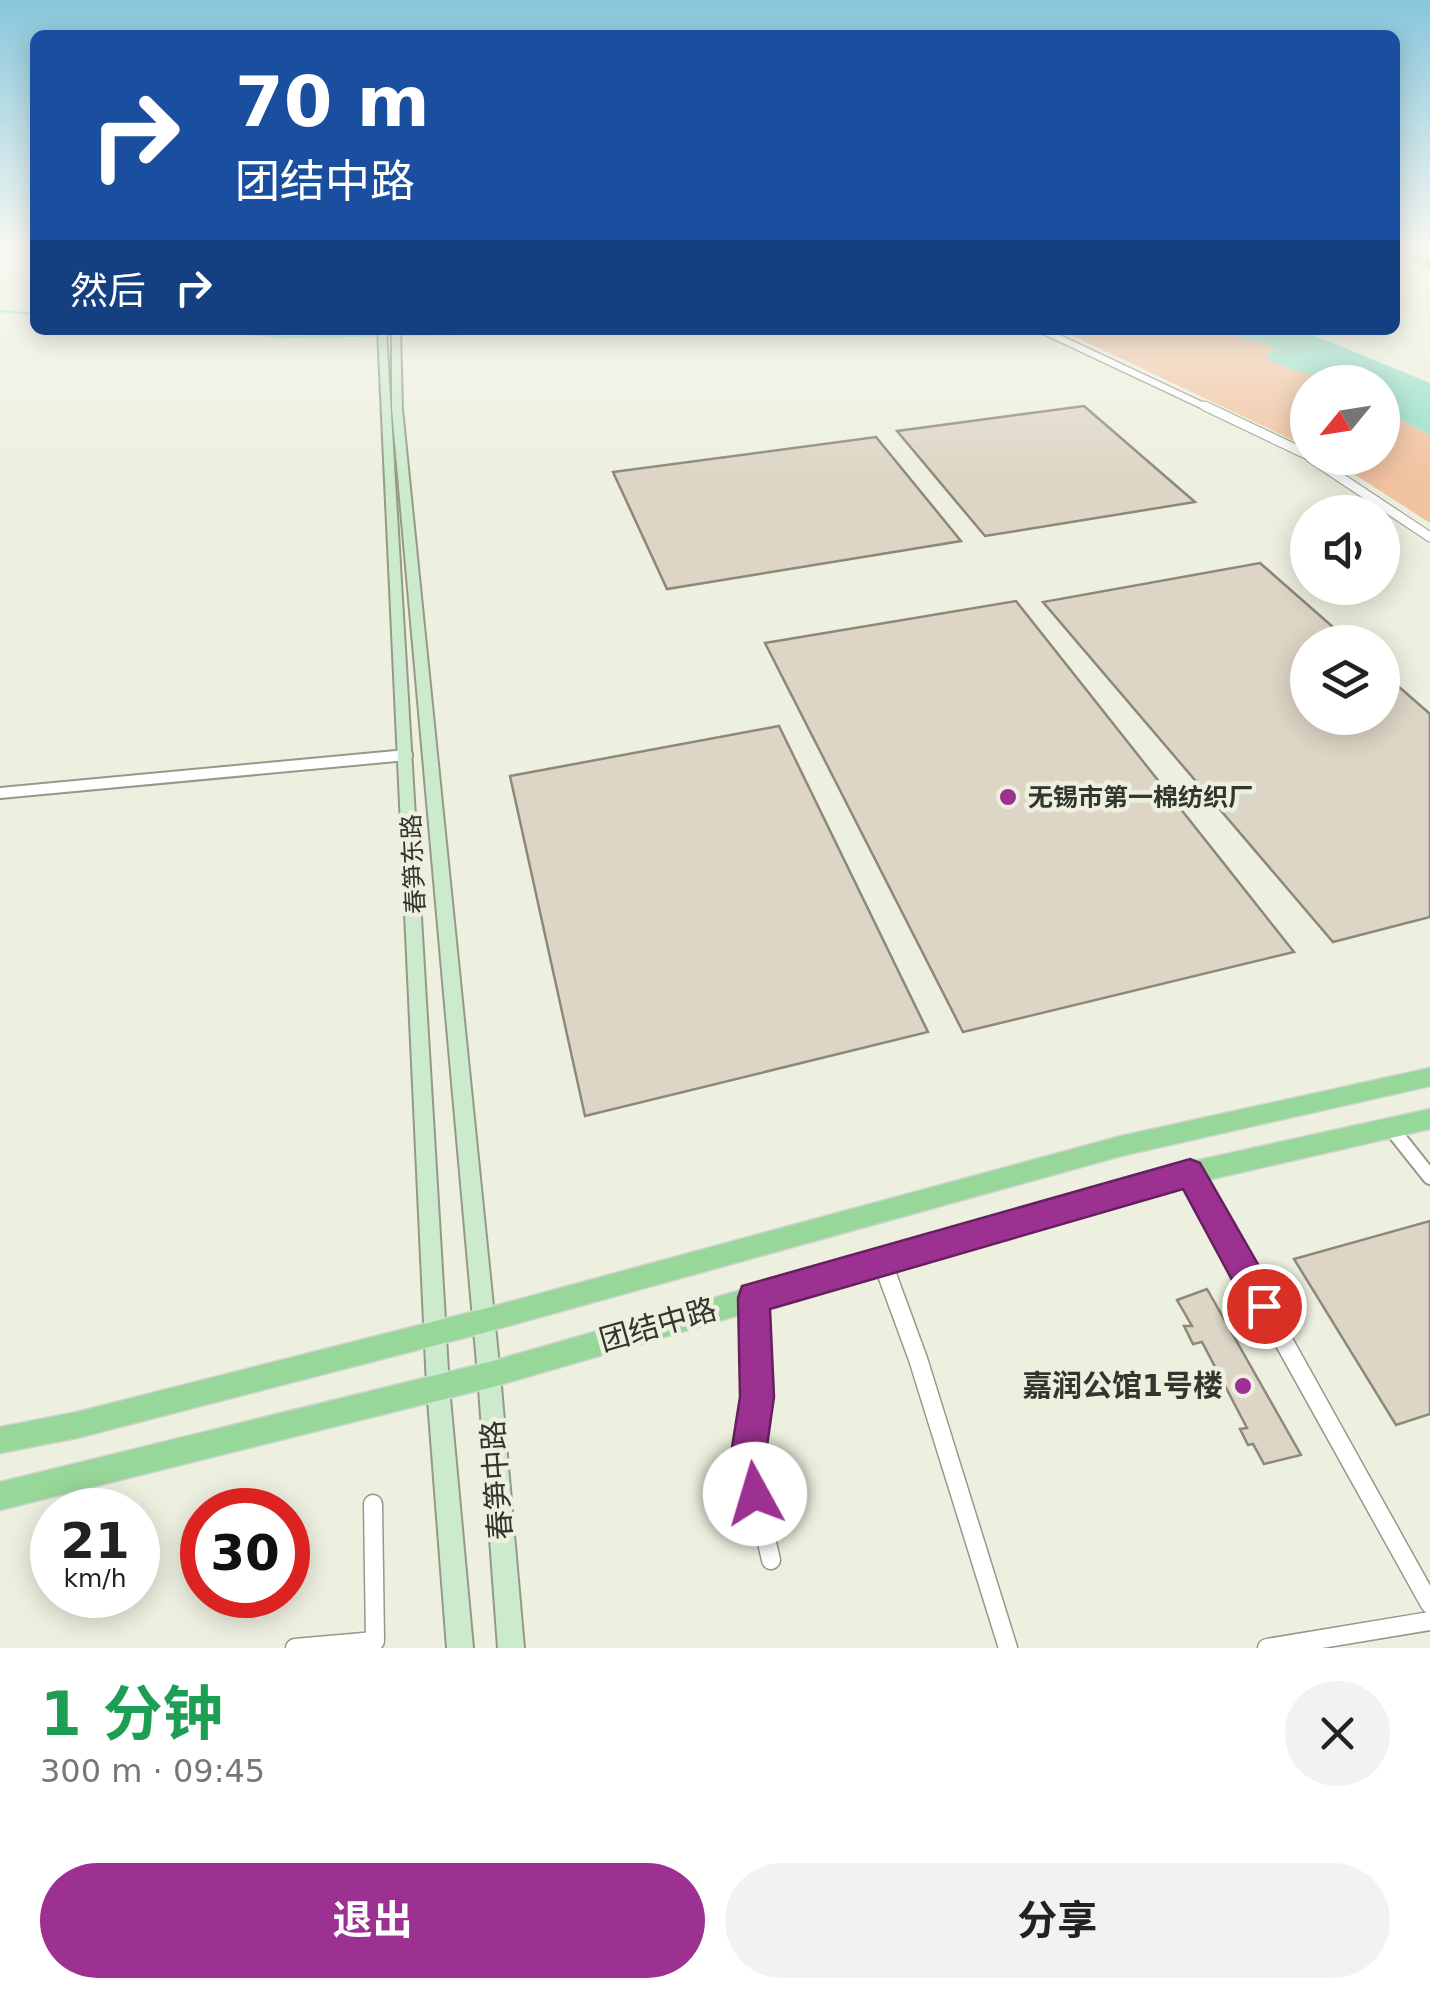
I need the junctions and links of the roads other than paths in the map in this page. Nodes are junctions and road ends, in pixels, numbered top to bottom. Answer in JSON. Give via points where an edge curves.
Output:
{"nodes":[{"id":1,"x":388,"y":335,"type":"edge"},
{"id":2,"x":1053,"y":335,"type":"edge"},
{"id":3,"x":1290,"y":447,"type":"edge"},
{"id":4,"x":1338,"y":475,"type":"edge"},
{"id":5,"x":1430,"y":538,"type":"edge"},
{"id":6,"x":407,"y":755,"type":"junction"},
{"id":7,"x":0,"y":794,"type":"edge"},
{"id":8,"x":1430,"y":1077,"type":"edge"},
{"id":9,"x":1430,"y":1119,"type":"edge"},
{"id":10,"x":1390,"y":1128,"type":"junction"},
{"id":11,"x":1190,"y":1173,"type":"junction"},
{"id":12,"x":1430,"y":1177,"type":"edge"},
{"id":13,"x":882,"y":1261,"type":"junction"},
{"id":14,"x":754,"y":1298,"type":"junction"},
{"id":15,"x":483,"y":1321,"type":"junction"},
{"id":16,"x":438,"y":1332,"type":"junction"},
{"id":17,"x":489,"y":1376,"type":"junction"},
{"id":18,"x":438,"y":1388,"type":"junction"},
{"id":19,"x":0,"y":1440,"type":"edge"},
{"id":20,"x":0,"y":1496,"type":"edge"},
{"id":21,"x":373,"y":1504,"type":"dead end"},
{"id":22,"x":770,"y":1560,"type":"dead end"},
{"id":23,"x":1430,"y":1604,"type":"edge"},
{"id":24,"x":1430,"y":1621,"type":"edge"},
{"id":25,"x":510,"y":1644,"type":"edge"},
{"id":26,"x":295,"y":1648,"type":"edge"},
{"id":27,"x":460,"y":1648,"type":"edge"},
{"id":28,"x":1008,"y":1648,"type":"edge"},
{"id":29,"x":1267,"y":1648,"type":"edge"}],
"edges":[{"from":1,"to":6,"type":"main road","name":"春笋东路"},
{"from":1,"to":15,"type":"main road","name":"春笋东路"},
{"from":2,"to":3,"type":"street"},
{"from":4,"to":5,"type":"street"},
{"from":6,"to":7,"type":"street"},
{"from":6,"to":16,"type":"main road","name":"春笋东路"},
{"from":8,"to":15,"type":"main road","name":"团结中路","via":[[1121,1146]]},
{"from":9,"to":10,"type":"main road","name":"团结中路"},
{"from":10,"to":11,"type":"main road","name":"团结中路"},
{"from":10,"to":12,"type":"street"},
{"from":11,"to":13,"type":"main road","name":"团结中路"},
{"from":11,"to":23,"type":"street"},
{"from":13,"to":14,"type":"main road","name":"团结中路"},
{"from":13,"to":28,"type":"street"},
{"from":14,"to":17,"type":"main road","name":"团结中路"},
{"from":14,"to":22,"type":"street","via":[[757,1397],[748,1460]]},
{"from":15,"to":16,"type":"main road","name":"团结中路"},
{"from":15,"to":17,"type":"main road","name":"春笋中路"},
{"from":16,"to":18,"type":"main road","name":"春笋东路"},
{"from":16,"to":19,"type":"main road","name":"团结中路"},
{"from":17,"to":18,"type":"main road","name":"团结中路"},
{"from":17,"to":25,"type":"main road","name":"春笋中路"},
{"from":18,"to":20,"type":"main road","name":"团结中路"},
{"from":18,"to":27,"type":"main road","name":"春笋中路"},
{"from":21,"to":26,"type":"street","via":[[375,1641]]},
{"from":24,"to":29,"type":"street"}]}
